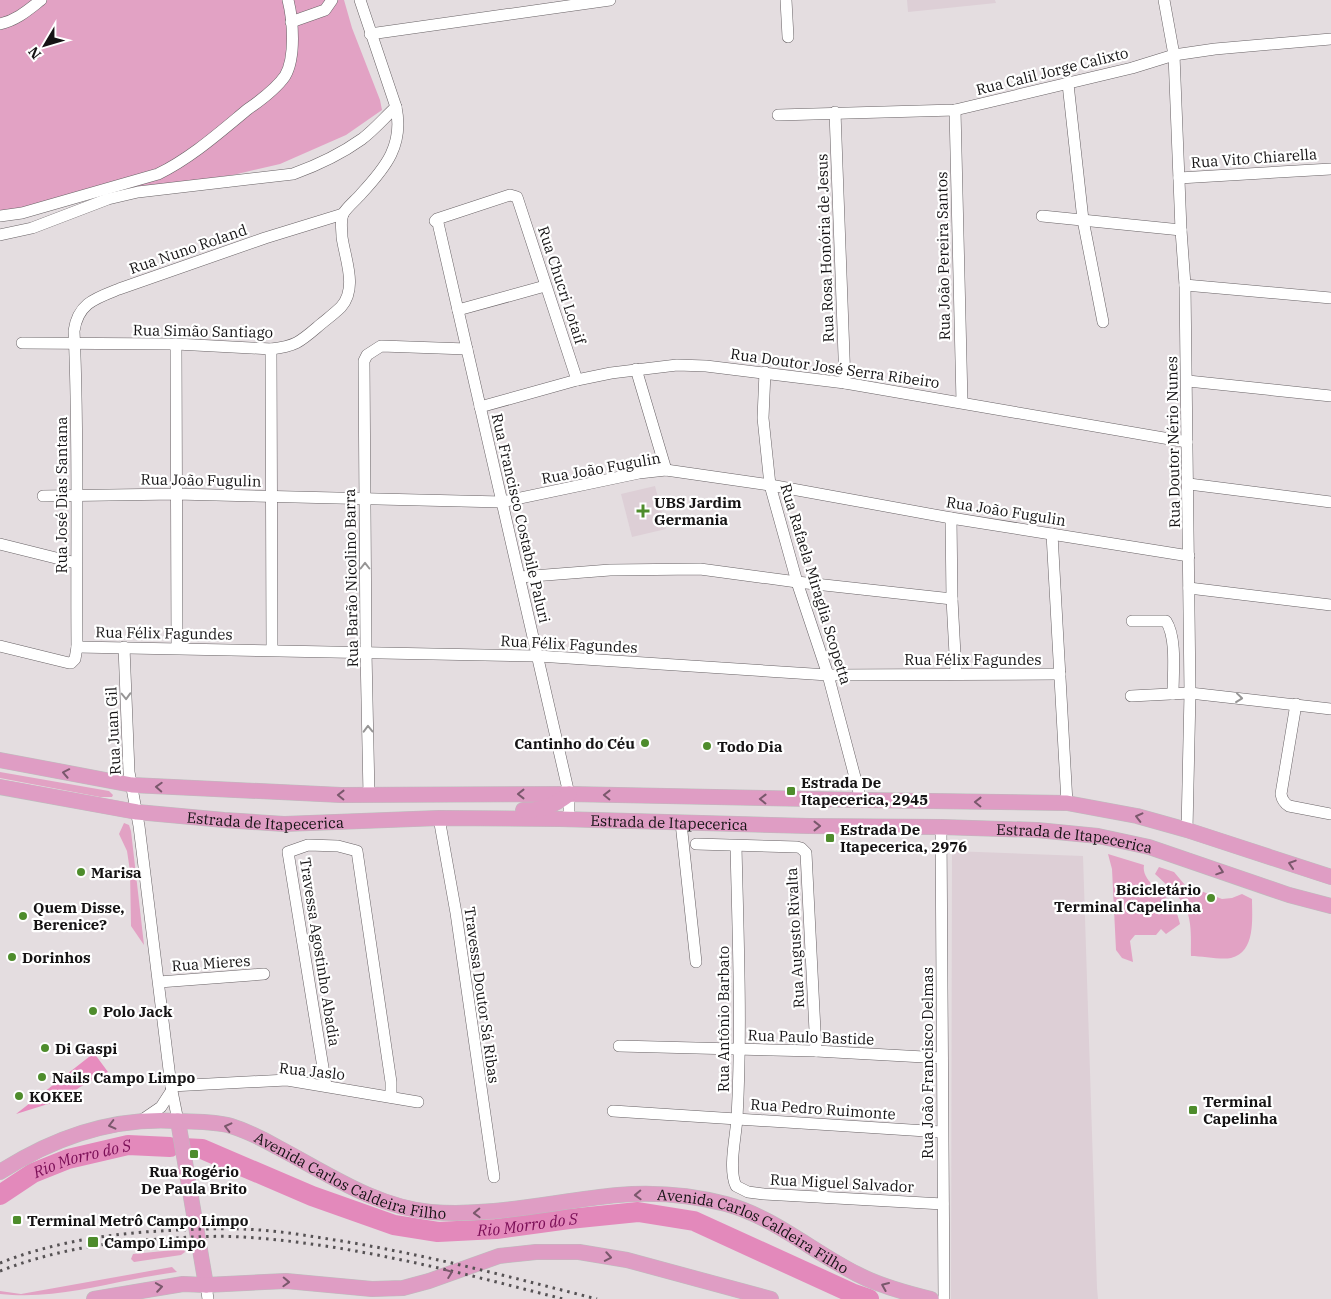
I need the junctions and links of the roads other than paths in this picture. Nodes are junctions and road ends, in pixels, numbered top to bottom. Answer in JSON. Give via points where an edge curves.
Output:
{"nodes":[{"id":1,"x":41,"y":0,"type":"edge"},
{"id":2,"x":288,"y":0,"type":"edge"},
{"id":3,"x":332,"y":0,"type":"edge"},
{"id":4,"x":360,"y":0,"type":"edge"},
{"id":5,"x":605,"y":0,"type":"edge"},
{"id":6,"x":786,"y":0,"type":"edge"},
{"id":7,"x":1164,"y":0,"type":"edge"},
{"id":8,"x":291,"y":22,"type":"junction"},
{"id":9,"x":0,"y":24,"type":"edge"},
{"id":10,"x":370,"y":34,"type":"junction"},
{"id":11,"x":788,"y":38,"type":"dead end"},
{"id":12,"x":1331,"y":39,"type":"edge"},
{"id":13,"x":1174,"y":55,"type":"junction"},
{"id":14,"x":1068,"y":84,"type":"junction"},
{"id":15,"x":396,"y":107,"type":"junction"},
{"id":16,"x":955,"y":110,"type":"junction"},
{"id":17,"x":835,"y":112,"type":"junction"},
{"id":18,"x":778,"y":115,"type":"dead end"},
{"id":19,"x":1331,"y":169,"type":"edge"},
{"id":20,"x":1180,"y":178,"type":"junction"},
{"id":21,"x":519,"y":200,"type":"joint"},
{"id":22,"x":343,"y":214,"type":"junction"},
{"id":23,"x":0,"y":216,"type":"edge"},
{"id":24,"x":1042,"y":216,"type":"dead end"},
{"id":25,"x":1083,"y":220,"type":"junction"},
{"id":26,"x":1181,"y":230,"type":"junction"},
{"id":27,"x":0,"y":235,"type":"edge"},
{"id":28,"x":1185,"y":285,"type":"junction"},
{"id":29,"x":545,"y":286,"type":"junction"},
{"id":30,"x":1331,"y":298,"type":"edge"},
{"id":31,"x":458,"y":310,"type":"junction"},
{"id":32,"x":1103,"y":322,"type":"dead end"},
{"id":33,"x":22,"y":343,"type":"dead end"},
{"id":34,"x":75,"y":343,"type":"junction"},
{"id":35,"x":176,"y":344,"type":"junction"},
{"id":36,"x":271,"y":348,"type":"junction"},
{"id":37,"x":467,"y":349,"type":"junction"},
{"id":38,"x":636,"y":369,"type":"junction"},
{"id":39,"x":765,"y":372,"type":"junction"},
{"id":40,"x":577,"y":380,"type":"junction"},
{"id":41,"x":1188,"y":381,"type":"junction"},
{"id":42,"x":845,"y":383,"type":"junction"},
{"id":43,"x":1331,"y":396,"type":"edge"},
{"id":44,"x":962,"y":402,"type":"junction"},
{"id":45,"x":480,"y":407,"type":"junction"},
{"id":46,"x":1188,"y":442,"type":"junction"},
{"id":47,"x":666,"y":470,"type":"junction"},
{"id":48,"x":1189,"y":484,"type":"junction"},
{"id":49,"x":770,"y":486,"type":"junction"},
{"id":50,"x":78,"y":494,"type":"junction"},
{"id":51,"x":176,"y":494,"type":"junction"},
{"id":52,"x":43,"y":496,"type":"dead end"},
{"id":53,"x":271,"y":496,"type":"junction"},
{"id":54,"x":365,"y":499,"type":"junction"},
{"id":55,"x":502,"y":502,"type":"junction"},
{"id":56,"x":1331,"y":502,"type":"edge"},
{"id":57,"x":951,"y":518,"type":"junction"},
{"id":58,"x":1052,"y":534,"type":"junction"},
{"id":59,"x":0,"y":544,"type":"edge"},
{"id":60,"x":1189,"y":556,"type":"junction"},
{"id":61,"x":76,"y":563,"type":"junction"},
{"id":62,"x":520,"y":577,"type":"junction"},
{"id":63,"x":797,"y":582,"type":"junction"},
{"id":64,"x":1189,"y":588,"type":"junction"},
{"id":65,"x":952,"y":598,"type":"junction"},
{"id":66,"x":1331,"y":605,"type":"edge"},
{"id":67,"x":1132,"y":621,"type":"dead end"},
{"id":68,"x":0,"y":646,"type":"edge"},
{"id":69,"x":77,"y":647,"type":"junction"},
{"id":70,"x":124,"y":647,"type":"junction"},
{"id":71,"x":177,"y":648,"type":"junction"},
{"id":72,"x":272,"y":650,"type":"junction"},
{"id":73,"x":366,"y":652,"type":"junction"},
{"id":74,"x":538,"y":656,"type":"junction"},
{"id":75,"x":956,"y":674,"type":"junction"},
{"id":76,"x":1060,"y":674,"type":"junction"},
{"id":77,"x":828,"y":675,"type":"junction"},
{"id":78,"x":1190,"y":693,"type":"junction"},
{"id":79,"x":1173,"y":694,"type":"junction"},
{"id":80,"x":1131,"y":696,"type":"dead end"},
{"id":81,"x":1296,"y":704,"type":"junction"},
{"id":82,"x":1331,"y":709,"type":"edge"},
{"id":83,"x":0,"y":760,"type":"edge"},
{"id":84,"x":132,"y":785,"type":"junction"},
{"id":85,"x":0,"y":787,"type":"edge"},
{"id":86,"x":569,"y":794,"type":"junction"},
{"id":87,"x":369,"y":795,"type":"junction"},
{"id":88,"x":861,"y":800,"type":"junction"},
{"id":89,"x":1067,"y":803,"type":"junction"},
{"id":90,"x":137,"y":812,"type":"junction"},
{"id":91,"x":1331,"y":814,"type":"edge"},
{"id":92,"x":439,"y":818,"type":"junction"},
{"id":93,"x":396,"y":819,"type":"junction"},
{"id":94,"x":569,"y":819,"type":"junction"},
{"id":95,"x":681,"y":823,"type":"junction"},
{"id":96,"x":941,"y":827,"type":"junction"},
{"id":97,"x":1187,"y":830,"type":"junction"},
{"id":98,"x":696,"y":844,"type":"dead end"},
{"id":99,"x":736,"y":846,"type":"junction"},
{"id":100,"x":1331,"y":877,"type":"edge"},
{"id":101,"x":1331,"y":906,"type":"edge"},
{"id":102,"x":696,"y":962,"type":"dead end"},
{"id":103,"x":264,"y":974,"type":"dead end"},
{"id":104,"x":159,"y":982,"type":"junction"},
{"id":105,"x":619,"y":1046,"type":"dead end"},
{"id":106,"x":740,"y":1048,"type":"junction"},
{"id":107,"x":816,"y":1051,"type":"junction"},
{"id":108,"x":942,"y":1058,"type":"junction"},
{"id":109,"x":326,"y":1086,"type":"junction"},
{"id":110,"x":172,"y":1092,"type":"junction"},
{"id":111,"x":391,"y":1097,"type":"junction"},
{"id":112,"x":418,"y":1102,"type":"dead end"},
{"id":113,"x":613,"y":1111,"type":"dead end"},
{"id":114,"x":737,"y":1119,"type":"junction"},
{"id":115,"x":141,"y":1120,"type":"junction"},
{"id":116,"x":178,"y":1121,"type":"junction"},
{"id":117,"x":942,"y":1132,"type":"junction"},
{"id":118,"x":1,"y":1172,"type":"edge"},
{"id":119,"x":494,"y":1177,"type":"dead end"},
{"id":120,"x":740,"y":1189,"type":"joint"},
{"id":121,"x":943,"y":1204,"type":"junction"},
{"id":122,"x":207,"y":1292,"type":"edge"},
{"id":123,"x":94,"y":1299,"type":"edge"},
{"id":124,"x":200,"y":1299,"type":"edge"},
{"id":125,"x":771,"y":1299,"type":"edge"},
{"id":126,"x":932,"y":1299,"type":"edge"},
{"id":127,"x":944,"y":1299,"type":"edge"}],
"edges":[{"from":1,"to":9,"type":"street","via":[[22,15]]},
{"from":2,"to":8,"type":"street"},
{"from":3,"to":8,"type":"street","via":[[325,10]]},
{"from":4,"to":10,"type":"street"},
{"from":5,"to":10,"type":"street"},
{"from":6,"to":11,"type":"street"},
{"from":7,"to":13,"type":"street","name":"Rua Doutor Nério Nunes"},
{"from":8,"to":23,"type":"street","via":[[290,61],[285,75],[270,92],[175,166],[158,174],[22,213]]},
{"from":10,"to":15,"type":"street"},
{"from":12,"to":13,"type":"street","name":"Rua Calil Jorge Calixto"},
{"from":13,"to":14,"type":"street","name":"Rua Calil Jorge Calixto"},
{"from":13,"to":20,"type":"street","name":"Rua Doutor Nério Nunes"},
{"from":14,"to":16,"type":"street","name":"Rua Calil Jorge Calixto"},
{"from":14,"to":25,"type":"street"},
{"from":15,"to":22,"type":"street","via":[[398,141],[384,166]]},
{"from":15,"to":27,"type":"street","via":[[363,138],[341,153],[293,174],[138,192],[32,228]]},
{"from":16,"to":17,"type":"street","name":"Rua Calil Jorge Calixto"},
{"from":16,"to":44,"type":"street","name":"Rua João Pereira Santos"},
{"from":17,"to":18,"type":"street","name":"Rua Calil Jorge Calixto"},
{"from":17,"to":42,"type":"street","name":"Rua Rosa Honória de Jesus"},
{"from":19,"to":20,"type":"street","name":"Rua Vito Chiarella"},
{"from":20,"to":26,"type":"street","name":"Rua Doutor Nério Nunes"},
{"from":21,"to":29,"type":"street","name":"Rua Chucri Lotaif"},
{"from":21,"to":31,"type":"street","name":"Rua Francisco Costabile Paluri","via":[[517,196],[510,195],[435,221]]},
{"from":22,"to":34,"type":"street","name":"Rua Nuno Roland","via":[[105,294],[81,310],[76,321]]},
{"from":22,"to":36,"type":"street","name":"Rua Simão Santiago","via":[[341,225],[350,281],[346,300],[295,345]]},
{"from":24,"to":25,"type":"street"},
{"from":25,"to":26,"type":"street"},
{"from":25,"to":32,"type":"street"},
{"from":26,"to":28,"type":"street","name":"Rua Doutor Nério Nunes"},
{"from":28,"to":30,"type":"street"},
{"from":28,"to":41,"type":"street","name":"Rua Doutor Nério Nunes"},
{"from":29,"to":31,"type":"street"},
{"from":29,"to":40,"type":"street","name":"Rua Chucri Lotaif"},
{"from":31,"to":37,"type":"street","name":"Rua Francisco Costabile Paluri"},
{"from":33,"to":34,"type":"street","name":"Rua Simão Santiago"},
{"from":34,"to":35,"type":"street","name":"Rua Simão Santiago"},
{"from":34,"to":50,"type":"street","name":"Rua José Dias Santana"},
{"from":35,"to":36,"type":"street","name":"Rua Simão Santiago"},
{"from":35,"to":51,"type":"street"},
{"from":36,"to":53,"type":"street"},
{"from":37,"to":45,"type":"street","name":"Rua Francisco Costabile Paluri"},
{"from":37,"to":54,"type":"street","name":"Rua Barão Nicolino Barra","via":[[381,346],[367,355],[364,361]]},
{"from":38,"to":39,"type":"street","name":"Rua Doutor José Serra Ribeiro","via":[[677,365]]},
{"from":38,"to":40,"type":"street","name":"Rua Doutor José Serra Ribeiro"},
{"from":38,"to":47,"type":"street"},
{"from":39,"to":42,"type":"street","name":"Rua Doutor José Serra Ribeiro"},
{"from":39,"to":49,"type":"street","name":"Rua Rafaela Miraglia Scopetta","via":[[763,418]]},
{"from":40,"to":45,"type":"street","name":"Rua Doutor José Serra Ribeiro"},
{"from":41,"to":43,"type":"street"},
{"from":41,"to":46,"type":"street","name":"Rua Doutor Nério Nunes"},
{"from":42,"to":44,"type":"street","name":"Rua Doutor José Serra Ribeiro"},
{"from":44,"to":46,"type":"street","name":"Rua Doutor José Serra Ribeiro"},
{"from":45,"to":55,"type":"street","name":"Rua Francisco Costabile Paluri"},
{"from":46,"to":48,"type":"street","name":"Rua Doutor Nério Nunes"},
{"from":47,"to":49,"type":"street","name":"Rua João Fugulin"},
{"from":47,"to":55,"type":"street","name":"Rua João Fugulin"},
{"from":48,"to":56,"type":"street"},
{"from":48,"to":60,"type":"street","name":"Rua Doutor Nério Nunes"},
{"from":49,"to":57,"type":"street","name":"Rua João Fugulin"},
{"from":49,"to":63,"type":"street","name":"Rua Rafaela Miraglia Scopetta"},
{"from":50,"to":51,"type":"street","name":"Rua João Fugulin"},
{"from":50,"to":52,"type":"street","name":"Rua João Fugulin"},
{"from":50,"to":61,"type":"street","name":"Rua José Dias Santana"},
{"from":51,"to":53,"type":"street","name":"Rua João Fugulin"},
{"from":51,"to":71,"type":"street"},
{"from":53,"to":54,"type":"street","name":"Rua João Fugulin"},
{"from":53,"to":72,"type":"street"},
{"from":54,"to":55,"type":"street","name":"Rua João Fugulin"},
{"from":73,"to":54,"type":"street","name":"Rua Barão Nicolino Barra","one_way":true},
{"from":55,"to":62,"type":"street","name":"Rua Francisco Costabile Paluri"},
{"from":57,"to":58,"type":"street","name":"Rua João Fugulin"},
{"from":57,"to":65,"type":"street"},
{"from":58,"to":60,"type":"street","name":"Rua João Fugulin"},
{"from":58,"to":76,"type":"street"},
{"from":59,"to":61,"type":"street"},
{"from":60,"to":64,"type":"street","name":"Rua Doutor Nério Nunes"},
{"from":61,"to":69,"type":"street","name":"Rua José Dias Santana"},
{"from":62,"to":63,"type":"street","via":[[670,568]]},
{"from":62,"to":74,"type":"street","name":"Rua Francisco Costabile Paluri"},
{"from":63,"to":65,"type":"street"},
{"from":63,"to":77,"type":"street","name":"Rua Rafaela Miraglia Scopetta"},
{"from":64,"to":66,"type":"street"},
{"from":64,"to":78,"type":"street","name":"Rua Doutor Nério Nunes"},
{"from":65,"to":75,"type":"street"},
{"from":67,"to":79,"type":"street","via":[[1160,620],[1169,626]]},
{"from":68,"to":69,"type":"street","via":[[68,663],[75,659]]},
{"from":69,"to":70,"type":"street","name":"Rua Félix Fagundes"},
{"from":70,"to":71,"type":"street","name":"Rua Félix Fagundes"},
{"from":70,"to":84,"type":"street","name":"Rua Juan Gil","one_way":true},
{"from":71,"to":72,"type":"street","name":"Rua Félix Fagundes"},
{"from":72,"to":73,"type":"street","name":"Rua Félix Fagundes"},
{"from":73,"to":74,"type":"street","name":"Rua Félix Fagundes"},
{"from":87,"to":73,"type":"street","name":"Rua Barão Nicolino Barra","one_way":true},
{"from":74,"to":77,"type":"street","name":"Rua Félix Fagundes"},
{"from":74,"to":86,"type":"street","name":"Rua Francisco Costabile Paluri"},
{"from":75,"to":76,"type":"street","name":"Rua Félix Fagundes"},
{"from":75,"to":77,"type":"street","name":"Rua Félix Fagundes"},
{"from":76,"to":89,"type":"street"},
{"from":77,"to":88,"type":"street","name":"Rua Rafaela Miraglia Scopetta"},
{"from":78,"to":79,"type":"street"},
{"from":78,"to":81,"type":"street","one_way":true},
{"from":78,"to":97,"type":"street","name":"Rua Doutor Nério Nunes"},
{"from":79,"to":80,"type":"street"},
{"from":81,"to":82,"type":"street"},
{"from":81,"to":91,"type":"street","via":[[1282,799],[1289,806]]},
{"from":84,"to":83,"type":"main road","name":"Estrada de Itapecerica","one_way":true},
{"from":87,"to":84,"type":"main road","name":"Estrada de Itapecerica","one_way":true},
{"from":84,"to":90,"type":"street","name":"Rua Juan Gil"},
{"from":85,"to":90,"type":"main road","name":"Estrada de Itapecerica"},
{"from":86,"to":87,"type":"main road","name":"Estrada de Itapecerica","one_way":true},
{"from":88,"to":86,"type":"main road","name":"Estrada de Itapecerica","one_way":true},
{"from":86,"to":93,"type":"main road","via":[[538,810],[462,809],[400,815]]},
{"from":86,"to":94,"type":"street","name":"Rua Francisco Costabile Paluri"},
{"from":89,"to":88,"type":"main road","name":"Estrada de Itapecerica","one_way":true},
{"from":97,"to":89,"type":"main road","name":"Estrada de Itapecerica","one_way":true,"via":[[1137,816]]},
{"from":90,"to":93,"type":"main road","name":"Estrada de Itapecerica","via":[[284,824]]},
{"from":90,"to":104,"type":"street"},
{"from":92,"to":93,"type":"main road","name":"Estrada de Itapecerica"},
{"from":92,"to":94,"type":"main road","name":"Estrada de Itapecerica"},
{"from":92,"to":119,"type":"street","name":"Travessa Doutor Sá Ribas"},
{"from":94,"to":95,"type":"main road","name":"Estrada de Itapecerica"},
{"from":95,"to":96,"type":"main road","name":"Estrada de Itapecerica","one_way":true},
{"from":95,"to":102,"type":"street"},
{"from":96,"to":101,"type":"main road","name":"Estrada de Itapecerica","one_way":true,"via":[[1036,830],[1132,842]]},
{"from":96,"to":108,"type":"street","name":"Rua João Francisco Delmas"},
{"from":100,"to":97,"type":"main road","name":"Estrada de Itapecerica","one_way":true},
{"from":98,"to":99,"type":"street"},
{"from":99,"to":106,"type":"street","name":"Rua Antônio Barbato"},
{"from":99,"to":107,"type":"street","name":"Rua Augusto Rivalta","via":[[797,847],[806,853]]},
{"from":103,"to":104,"type":"street","name":"Rua Mieres"},
{"from":104,"to":110,"type":"street"},
{"from":105,"to":106,"type":"street","name":"Rua Paulo Bastide"},
{"from":106,"to":107,"type":"street","name":"Rua Paulo Bastide"},
{"from":106,"to":114,"type":"street","name":"Rua Antônio Barbato"},
{"from":107,"to":108,"type":"street","name":"Rua Paulo Bastide"},
{"from":108,"to":117,"type":"street","name":"Rua João Francisco Delmas"},
{"from":109,"to":110,"type":"street","name":"Rua Jaslo","via":[[287,1080]]},
{"from":109,"to":111,"type":"street","name":"Rua Jaslo"},
{"from":109,"to":111,"type":"street","name":"Travessa Agostinho Abadia","via":[[288,852],[308,846],[338,846],[358,851]]},
{"from":110,"to":115,"type":"street","via":[[154,1113]]},
{"from":110,"to":116,"type":"street"},
{"from":111,"to":112,"type":"street","name":"Rua Jaslo"},
{"from":113,"to":114,"type":"street","name":"Rua Pedro Ruimonte"},
{"from":114,"to":117,"type":"street","name":"Rua Pedro Ruimonte"},
{"from":114,"to":120,"type":"street","name":"Rua Antônio Barbato","via":[[732,1176]]},
{"from":115,"to":116,"type":"main road","name":"Avenida Carlos Caldeira Filho"},
{"from":115,"to":118,"type":"main road","name":"Avenida Carlos Caldeira Filho","one_way":true,"via":[[60,1140]]},
{"from":116,"to":122,"type":"main road"},
{"from":126,"to":116,"type":"main road","name":"Avenida Carlos Caldeira Filho","one_way":true,"via":[[897,1291],[856,1274],[752,1214],[698,1198],[618,1195],[500,1212],[427,1212],[385,1202],[231,1126]]},
{"from":117,"to":121,"type":"street","name":"Rua João Francisco Delmas"},
{"from":120,"to":121,"type":"street","name":"Rua Miguel Salvador","via":[[764,1194]]},
{"from":121,"to":127,"type":"street","name":"Rua João Francisco Delmas"},
{"from":123,"to":122,"type":"main road","one_way":true,"via":[[183,1284]]},
{"from":122,"to":124,"type":"main road"},
{"from":122,"to":125,"type":"main road","one_way":true,"via":[[286,1282],[372,1289],[403,1288],[499,1256],[579,1252],[627,1260]]}]}
